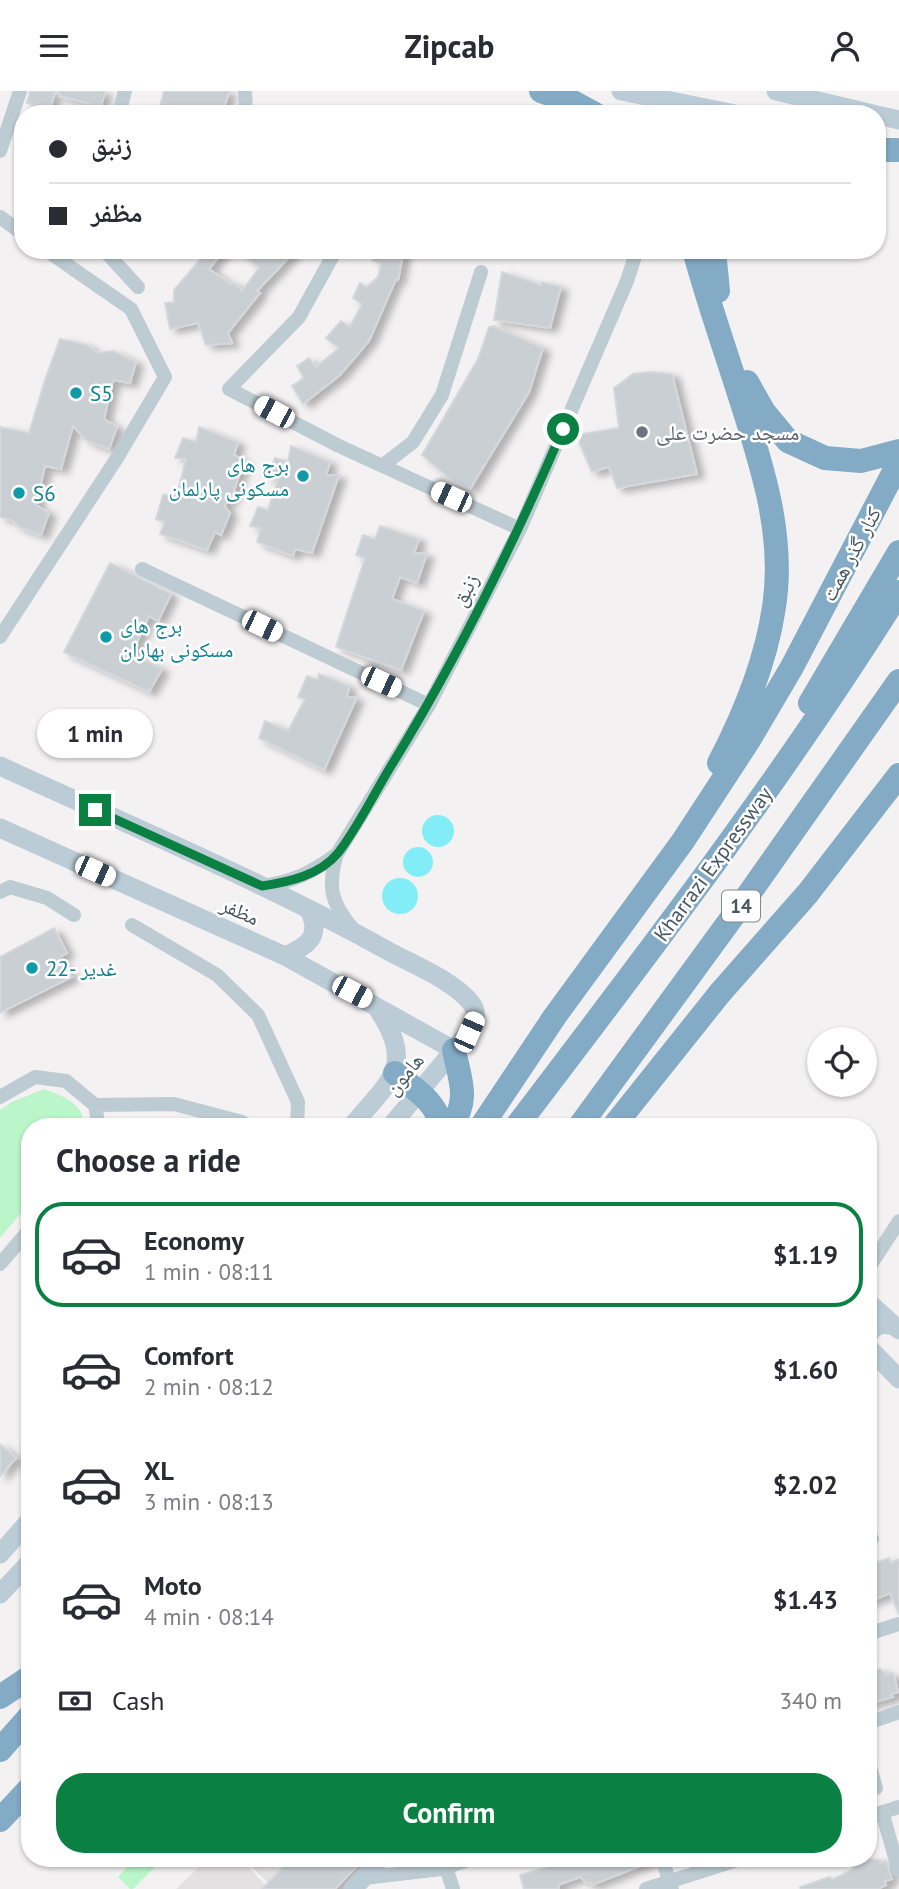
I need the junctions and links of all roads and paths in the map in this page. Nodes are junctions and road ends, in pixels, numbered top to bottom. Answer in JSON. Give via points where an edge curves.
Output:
{"nodes":[{"id":1,"x":541,"y":91,"type":"edge"},
{"id":2,"x":621,"y":91,"type":"edge"},
{"id":3,"x":776,"y":91,"type":"edge"},
{"id":4,"x":578,"y":105,"type":"edge"},
{"id":5,"x":694,"y":105,"type":"edge"},
{"id":6,"x":818,"y":105,"type":"edge"},
{"id":7,"x":14,"y":124,"type":"edge"},
{"id":8,"x":0,"y":151,"type":"edge"},
{"id":9,"x":59,"y":259,"type":"edge"},
{"id":10,"x":112,"y":259,"type":"edge"},
{"id":11,"x":331,"y":259,"type":"edge"},
{"id":12,"x":634,"y":259,"type":"edge"},
{"id":13,"x":697,"y":259,"type":"edge"},
{"id":14,"x":715,"y":259,"type":"edge"},
{"id":15,"x":481,"y":272,"type":"dead end"},
{"id":16,"x":138,"y":287,"type":"dead end"},
{"id":17,"x":899,"y":451,"type":"edge"},
{"id":18,"x":899,"y":462,"type":"edge"},
{"id":19,"x":382,"y":466,"type":"junction"},
{"id":20,"x":520,"y":529,"type":"junction"},
{"id":21,"x":899,"y":552,"type":"edge"},
{"id":22,"x":142,"y":569,"type":"dead end"},
{"id":23,"x":899,"y":592,"type":"edge"},
{"id":24,"x":0,"y":637,"type":"edge"},
{"id":25,"x":899,"y":681,"type":"edge"},
{"id":26,"x":429,"y":705,"type":"junction"},
{"id":27,"x":0,"y":767,"type":"edge"},
{"id":28,"x":899,"y":775,"type":"edge"},
{"id":29,"x":765,"y":794,"type":"junction"},
{"id":30,"x":0,"y":828,"type":"edge"},
{"id":31,"x":337,"y":854,"type":"junction"},
{"id":32,"x":262,"y":886,"type":"junction"},
{"id":33,"x":0,"y":892,"type":"edge"},
{"id":34,"x":642,"y":897,"type":"junction"},
{"id":35,"x":309,"y":910,"type":"junction"},
{"id":36,"x":74,"y":915,"type":"dead end"},
{"id":37,"x":132,"y":925,"type":"dead end"},
{"id":38,"x":357,"y":933,"type":"junction"},
{"id":39,"x":285,"y":956,"type":"junction"},
{"id":40,"x":446,"y":983,"type":"joint"},
{"id":41,"x":374,"y":1004,"type":"junction"},
{"id":42,"x":453,"y":1050,"type":"junction"},
{"id":43,"x":395,"y":1073,"type":"junction"},
{"id":44,"x":418,"y":1093,"type":"junction"},
{"id":45,"x":0,"y":1097,"type":"edge"},
{"id":46,"x":95,"y":1105,"type":"junction"},
{"id":47,"x":97,"y":1118,"type":"edge"},
{"id":48,"x":227,"y":1118,"type":"edge"},
{"id":49,"x":297,"y":1118,"type":"edge"},
{"id":50,"x":358,"y":1118,"type":"edge"},
{"id":51,"x":397,"y":1118,"type":"edge"},
{"id":52,"x":440,"y":1118,"type":"edge"},
{"id":53,"x":455,"y":1118,"type":"edge"},
{"id":54,"x":487,"y":1118,"type":"edge"},
{"id":55,"x":523,"y":1118,"type":"edge"},
{"id":56,"x":586,"y":1118,"type":"edge"},
{"id":57,"x":620,"y":1118,"type":"edge"},
{"id":58,"x":899,"y":1221,"type":"edge"},
{"id":59,"x":21,"y":1240,"type":"edge"},
{"id":60,"x":877,"y":1255,"type":"edge"},
{"id":61,"x":0,"y":1264,"type":"edge"},
{"id":62,"x":877,"y":1310,"type":"edge"},
{"id":63,"x":877,"y":1326,"type":"edge"},
{"id":64,"x":898,"y":1328,"type":"edge"},
{"id":65,"x":877,"y":1356,"type":"edge"},
{"id":66,"x":899,"y":1379,"type":"edge"},
{"id":67,"x":21,"y":1530,"type":"edge"},
{"id":68,"x":6,"y":1547,"type":"edge"},
{"id":69,"x":21,"y":1570,"type":"edge"},
{"id":70,"x":0,"y":1594,"type":"edge"},
{"id":71,"x":899,"y":1624,"type":"edge"},
{"id":72,"x":877,"y":1631,"type":"edge"},
{"id":73,"x":21,"y":1683,"type":"edge"},
{"id":74,"x":0,"y":1697,"type":"edge"},
{"id":75,"x":899,"y":1712,"type":"edge"},
{"id":76,"x":877,"y":1720,"type":"edge"},
{"id":77,"x":21,"y":1726,"type":"edge"},
{"id":78,"x":0,"y":1750,"type":"edge"},
{"id":79,"x":21,"y":1799,"type":"edge"},
{"id":80,"x":899,"y":1807,"type":"edge"},
{"id":81,"x":877,"y":1814,"type":"edge"},
{"id":82,"x":877,"y":1820,"type":"edge"},
{"id":83,"x":0,"y":1821,"type":"edge"},
{"id":84,"x":373,"y":1867,"type":"edge"},
{"id":85,"x":446,"y":1867,"type":"joint"},
{"id":86,"x":665,"y":1867,"type":"edge"},
{"id":87,"x":719,"y":1867,"type":"edge"},
{"id":88,"x":899,"y":1871,"type":"edge"},
{"id":89,"x":358,"y":1883,"type":"edge"},
{"id":90,"x":671,"y":1885,"type":"edge"},
{"id":91,"x":453,"y":1889,"type":"edge"},
{"id":92,"x":646,"y":1889,"type":"edge"}],
"edges":[{"from":1,"to":4,"type":"highway"},
{"from":2,"to":5,"type":"street"},
{"from":3,"to":6,"type":"street"},
{"from":7,"to":8,"type":"street"},
{"from":9,"to":24,"type":"street","via":[[131,309],[165,377]]},
{"from":10,"to":16,"type":"street"},
{"from":11,"to":19,"type":"street","via":[[299,317],[229,389]]},
{"from":12,"to":20,"type":"street","name":"زنبق"},
{"from":13,"to":34,"type":"highway","via":[[764,470],[776,555],[774,607],[751,694],[732,737]]},
{"from":14,"to":17,"type":"highway","via":[[717,288],[743,376],[788,441],[825,458],[861,461]]},
{"from":15,"to":19,"type":"street","via":[[442,394],[413,442]]},
{"from":18,"to":34,"type":"highway","name":"کنار گذر همت","via":[[750,740]]},
{"from":19,"to":20,"type":"street"},
{"from":20,"to":26,"type":"street","name":"زنبق"},
{"from":21,"to":29,"type":"highway","via":[[816,691]]},
{"from":22,"to":26,"type":"street"},
{"from":23,"to":29,"type":"highway","name":"Kharrazi Expressway","number":"14"},
{"from":25,"to":56,"type":"highway","number":"14"},
{"from":26,"to":31,"type":"street","name":"زنبق"},
{"from":27,"to":32,"type":"street","name":"مظفر"},
{"from":28,"to":57,"type":"highway","via":[[808,893]]},
{"from":29,"to":55,"type":"highway","name":"Kharrazi Expressway","number":"14"},
{"from":30,"to":39,"type":"street","name":"مظفر"},
{"from":31,"to":32,"type":"street","via":[[312,873]]},
{"from":31,"to":38,"type":"street","name":"زنبق","via":[[332,894],[340,913]]},
{"from":32,"to":35,"type":"street","name":"مظفر"},
{"from":33,"to":36,"type":"street","via":[[10,887],[47,898]]},
{"from":34,"to":54,"type":"highway"},
{"from":35,"to":38,"type":"street","name":"مظفر"},
{"from":35,"to":39,"type":"street","via":[[314,921],[310,942]]},
{"from":37,"to":49,"type":"street","via":[[217,975],[258,1015],[298,1102]]},
{"from":38,"to":40,"type":"street","name":"مظفر"},
{"from":39,"to":41,"type":"street","name":"مظفر"},
{"from":40,"to":42,"type":"street","name":"هامون","via":[[474,1005],[476,1017]]},
{"from":41,"to":42,"type":"street","name":"مظفر"},
{"from":41,"to":43,"type":"street","name":"هامون","via":[[395,1047]]},
{"from":42,"to":44,"type":"street","name":"هامون"},
{"from":42,"to":53,"type":"highway","via":[[463,1086],[463,1102]]},
{"from":43,"to":44,"type":"highway"},
{"from":43,"to":50,"type":"street","name":"هامون"},
{"from":44,"to":51,"type":"street","name":"هامون"},
{"from":44,"to":52,"type":"highway","via":[[433,1104]]},
{"from":45,"to":46,"type":"street","via":[[35,1077],[66,1081]]},
{"from":46,"to":47,"type":"street"},
{"from":46,"to":48,"type":"street","via":[[173,1104]]},
{"from":58,"to":60,"type":"street"},
{"from":59,"to":61,"type":"street"},
{"from":62,"to":64,"type":"street"},
{"from":63,"to":64,"type":"street"},
{"from":65,"to":66,"type":"street"},
{"from":67,"to":68,"type":"street"},
{"from":69,"to":70,"type":"street"},
{"from":71,"to":72,"type":"street"},
{"from":73,"to":74,"type":"highway"},
{"from":75,"to":76,"type":"street"},
{"from":77,"to":78,"type":"highway"},
{"from":79,"to":83,"type":"highway"},
{"from":80,"to":81,"type":"street"},
{"from":82,"to":88,"type":"street"},
{"from":84,"to":89,"type":"street"},
{"from":85,"to":89,"type":"street"},
{"from":85,"to":91,"type":"street"},
{"from":86,"to":90,"type":"street"},
{"from":87,"to":90,"type":"street"},
{"from":90,"to":92,"type":"street"}]}
